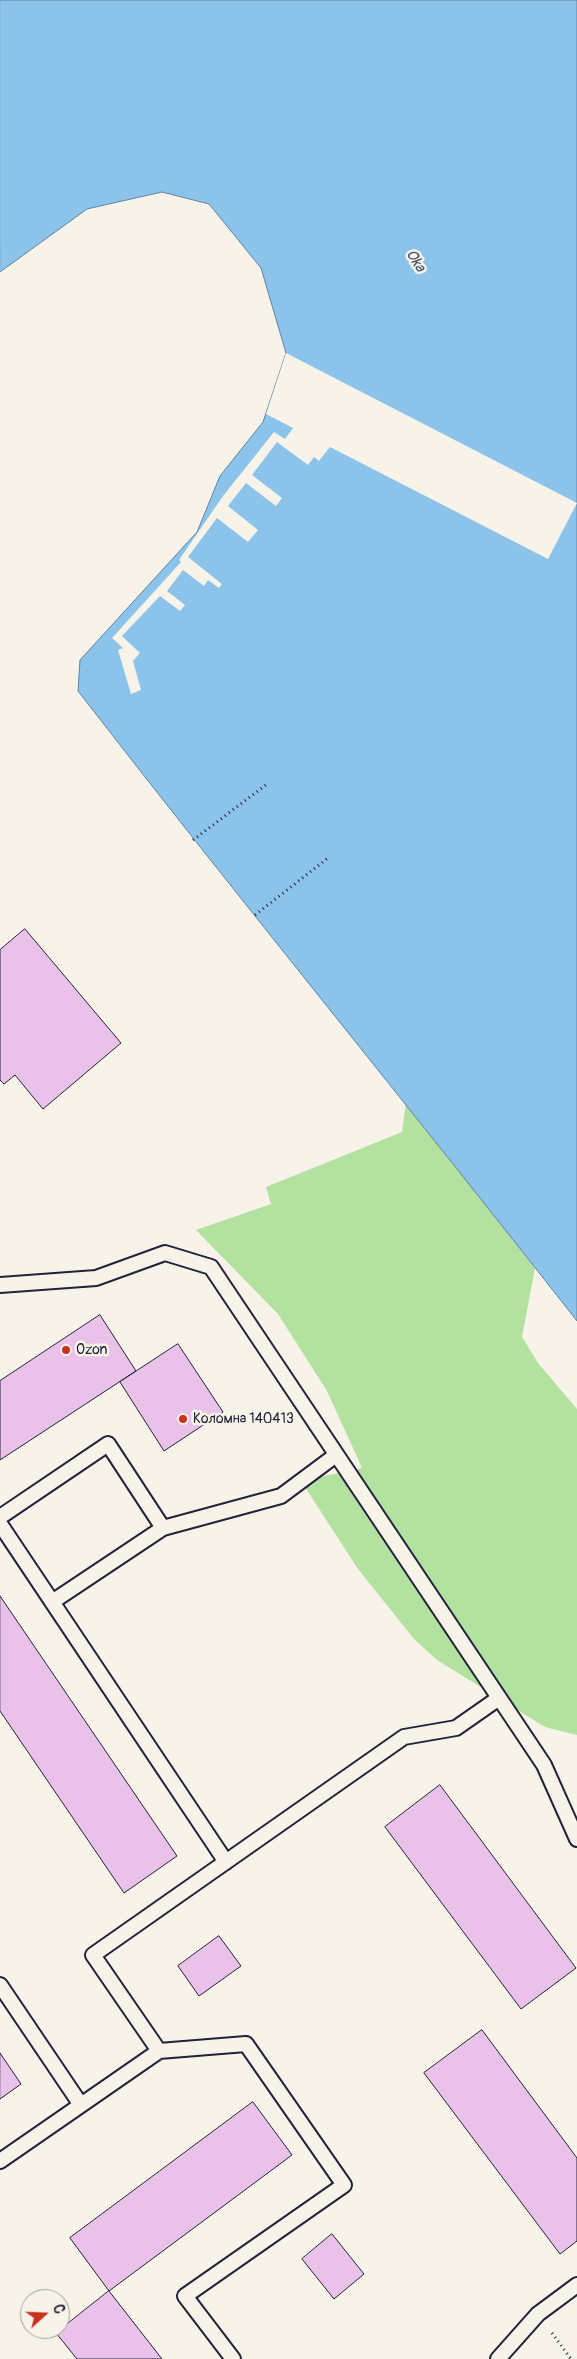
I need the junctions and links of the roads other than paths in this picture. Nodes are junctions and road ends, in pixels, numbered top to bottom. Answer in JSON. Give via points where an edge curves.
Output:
{"nodes":[{"id":1,"x":0,"y":1285,"type":"edge"},
{"id":2,"x":336,"y":1455,"type":"junction"},
{"id":3,"x":0,"y":1517,"type":"edge"},
{"id":4,"x":0,"y":1524,"type":"edge"},
{"id":5,"x":163,"y":1528,"type":"junction"},
{"id":6,"x":52,"y":1602,"type":"junction"},
{"id":7,"x":499,"y":1698,"type":"junction"},
{"id":8,"x":577,"y":1839,"type":"edge"},
{"id":9,"x":226,"y":1862,"type":"junction"},
{"id":10,"x":0,"y":1985,"type":"edge"},
{"id":11,"x":159,"y":2051,"type":"junction"},
{"id":12,"x":82,"y":2105,"type":"junction"},
{"id":13,"x":0,"y":2161,"type":"edge"},
{"id":14,"x":577,"y":2285,"type":"edge"},
{"id":15,"x":233,"y":2359,"type":"edge"},
{"id":16,"x":498,"y":2359,"type":"edge"}],
"edges":[{"from":1,"to":2,"type":"lane","via":[[96,1278],[165,1253],[211,1267]]},
{"from":2,"to":5,"type":"lane","via":[[281,1496]]},
{"from":2,"to":7,"type":"lane"},
{"from":3,"to":5,"type":"lane","via":[[108,1444]]},
{"from":4,"to":6,"type":"lane"},
{"from":5,"to":6,"type":"lane"},
{"from":6,"to":9,"type":"lane"},
{"from":7,"to":8,"type":"lane","via":[[544,1765]]},
{"from":7,"to":9,"type":"lane","via":[[456,1728],[404,1737]]},
{"from":9,"to":11,"type":"lane","via":[[93,1955]]},
{"from":10,"to":12,"type":"lane"},
{"from":11,"to":12,"type":"lane"},
{"from":11,"to":15,"type":"lane","via":[[246,2044],[344,2185],[184,2296]]},
{"from":12,"to":13,"type":"lane"},
{"from":14,"to":16,"type":"lane","via":[[538,2314]]}]}
